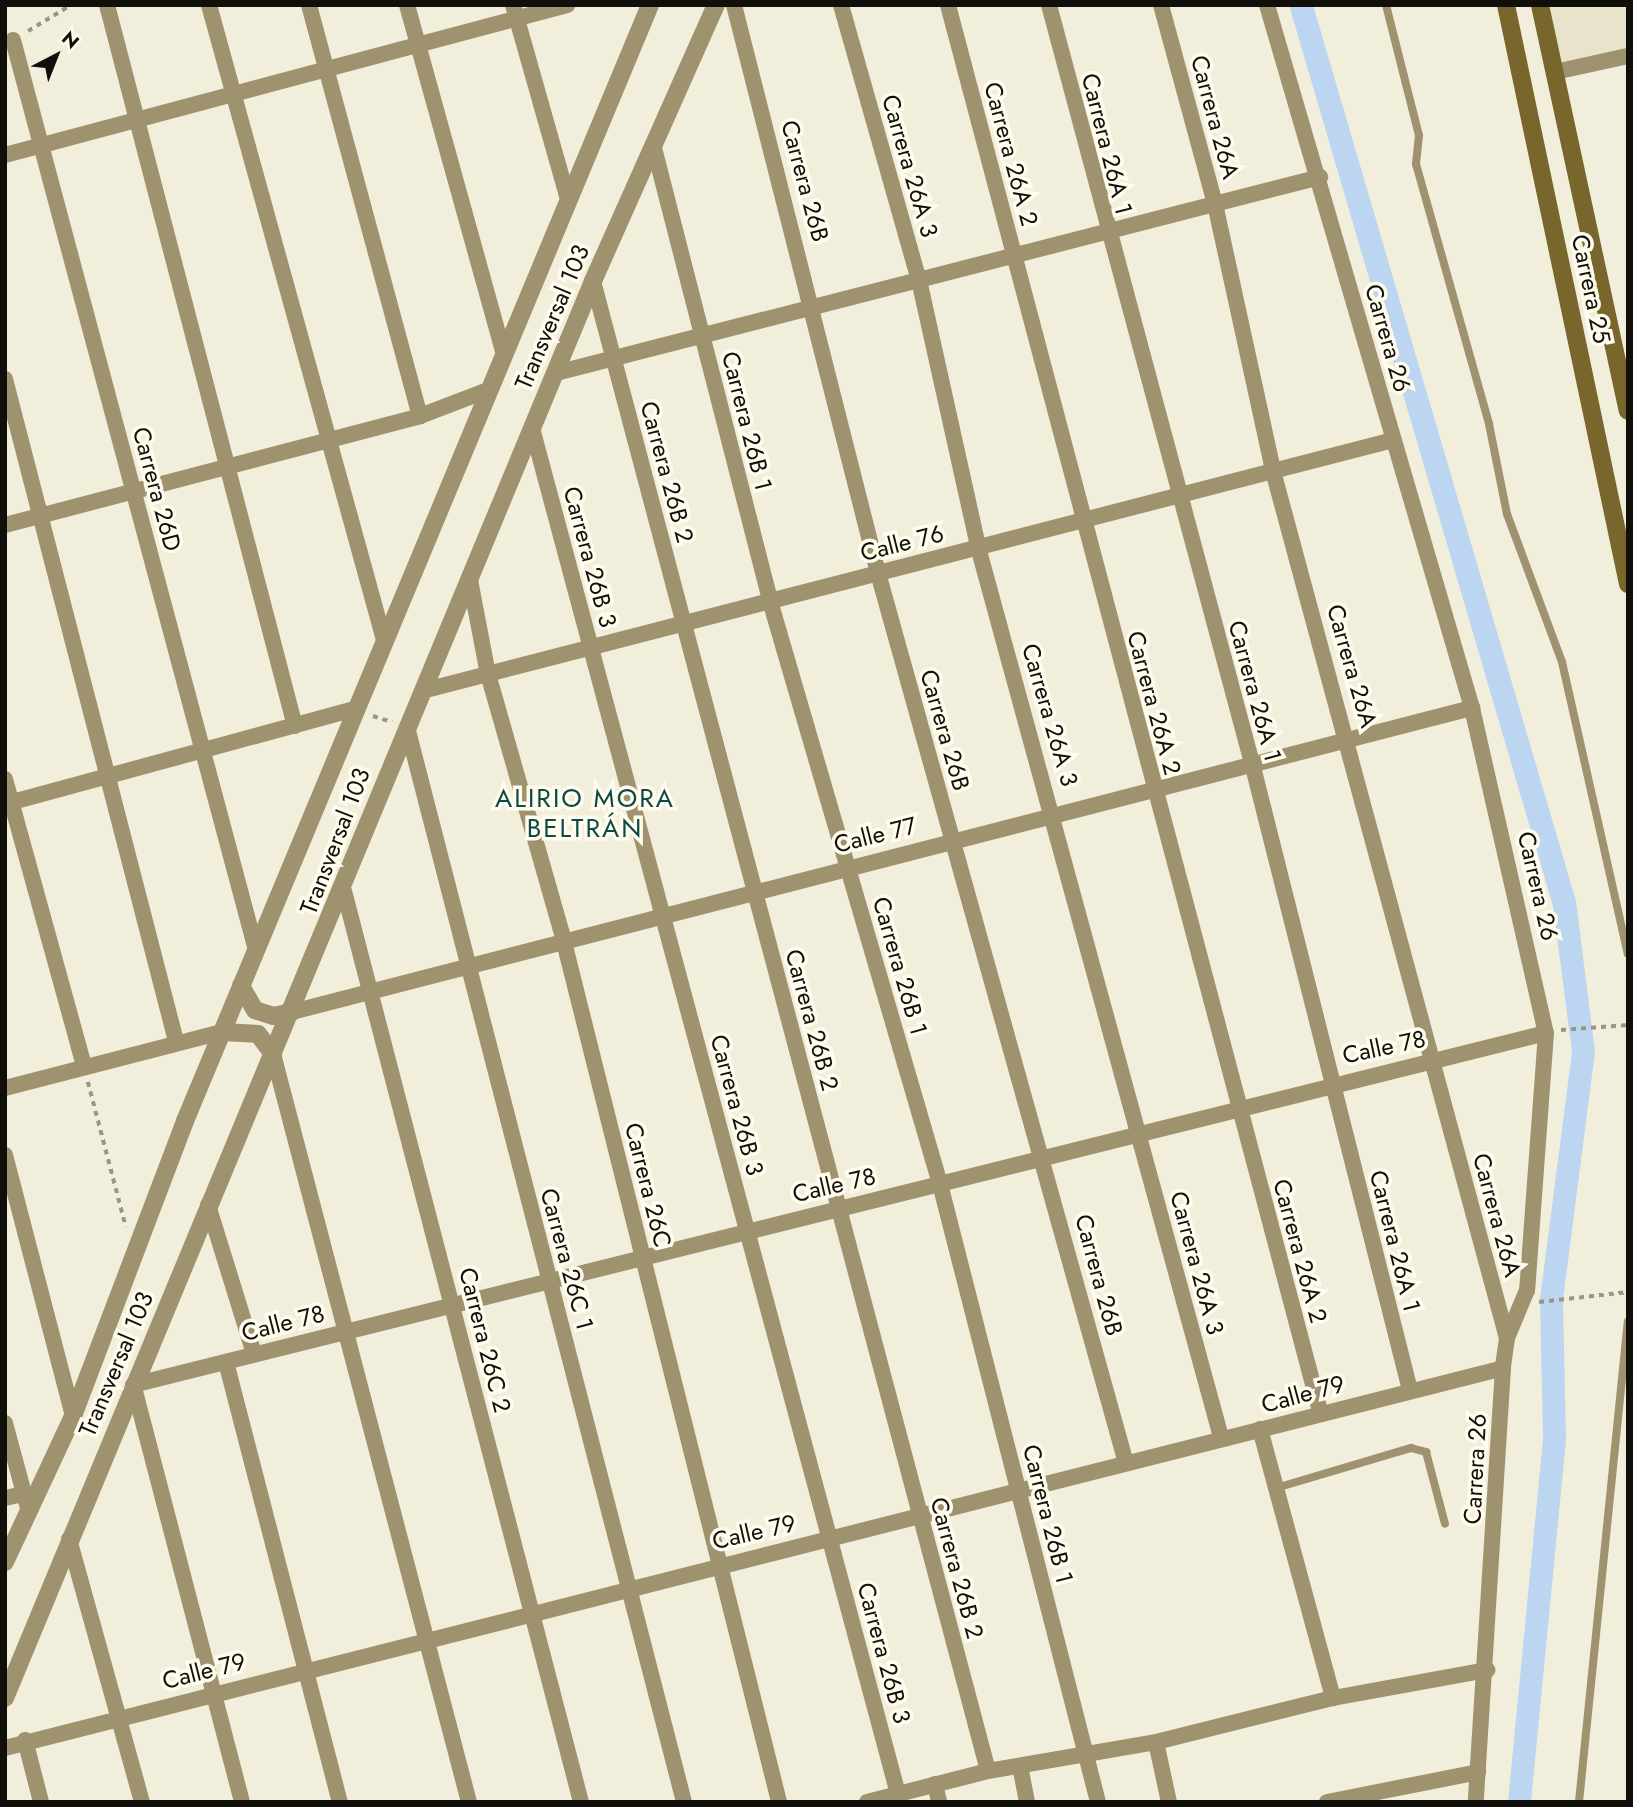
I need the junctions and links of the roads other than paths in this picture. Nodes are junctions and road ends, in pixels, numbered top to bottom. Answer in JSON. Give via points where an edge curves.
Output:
{"nodes":[{"id":1,"x":107,"y":5,"type":"edge"},
{"id":2,"x":209,"y":5,"type":"edge"},
{"id":3,"x":309,"y":5,"type":"edge"},
{"id":4,"x":407,"y":5,"type":"edge"},
{"id":5,"x":566,"y":5,"type":"edge"},
{"id":6,"x":650,"y":5,"type":"edge"},
{"id":7,"x":716,"y":5,"type":"edge"},
{"id":8,"x":734,"y":5,"type":"edge"},
{"id":9,"x":841,"y":5,"type":"edge"},
{"id":10,"x":947,"y":5,"type":"edge"},
{"id":11,"x":1049,"y":5,"type":"edge"},
{"id":12,"x":1161,"y":5,"type":"edge"},
{"id":13,"x":1267,"y":5,"type":"edge"},
{"id":14,"x":1386,"y":5,"type":"edge"},
{"id":15,"x":1506,"y":5,"type":"edge"},
{"id":16,"x":1541,"y":5,"type":"edge"},
{"id":17,"x":515,"y":12,"type":"edge"},
{"id":18,"x":13,"y":40,"type":"road end"},
{"id":19,"x":418,"y":46,"type":"junction"},
{"id":20,"x":1628,"y":56,"type":"edge"},
{"id":21,"x":327,"y":70,"type":"junction"},
{"id":22,"x":1555,"y":72,"type":"junction"},
{"id":23,"x":233,"y":94,"type":"junction"},
{"id":24,"x":137,"y":120,"type":"junction"},
{"id":25,"x":653,"y":144,"type":"junction"},
{"id":26,"x":41,"y":145,"type":"junction"},
{"id":27,"x":5,"y":155,"type":"edge"},
{"id":28,"x":1320,"y":177,"type":"junction"},
{"id":29,"x":567,"y":196,"type":"junction"},
{"id":30,"x":1215,"y":204,"type":"junction"},
{"id":31,"x":1106,"y":232,"type":"junction"},
{"id":32,"x":1014,"y":255,"type":"junction"},
{"id":33,"x":919,"y":280,"type":"junction"},
{"id":34,"x":593,"y":281,"type":"junction"},
{"id":35,"x":815,"y":307,"type":"junction"},
{"id":36,"x":702,"y":335,"type":"junction"},
{"id":37,"x":503,"y":352,"type":"junction"},
{"id":38,"x":613,"y":358,"type":"junction"},
{"id":39,"x":556,"y":373,"type":"junction"},
{"id":40,"x":5,"y":379,"type":"edge"},
{"id":41,"x":488,"y":390,"type":"junction"},
{"id":42,"x":1628,"y":411,"type":"edge"},
{"id":43,"x":421,"y":416,"type":"junction"},
{"id":44,"x":532,"y":428,"type":"junction"},
{"id":45,"x":1393,"y":440,"type":"junction"},
{"id":46,"x":329,"y":442,"type":"junction"},
{"id":47,"x":228,"y":469,"type":"junction"},
{"id":48,"x":1273,"y":471,"type":"junction"},
{"id":49,"x":134,"y":490,"type":"junction"},
{"id":50,"x":1178,"y":495,"type":"junction"},
{"id":51,"x":42,"y":516,"type":"junction"},
{"id":52,"x":1082,"y":520,"type":"junction"},
{"id":53,"x":5,"y":525,"type":"edge"},
{"id":54,"x":978,"y":547,"type":"junction"},
{"id":55,"x":878,"y":573,"type":"junction"},
{"id":56,"x":470,"y":580,"type":"junction"},
{"id":57,"x":1628,"y":584,"type":"edge"},
{"id":58,"x":770,"y":601,"type":"junction"},
{"id":59,"x":683,"y":624,"type":"junction"},
{"id":60,"x":384,"y":640,"type":"junction"},
{"id":61,"x":591,"y":648,"type":"junction"},
{"id":62,"x":488,"y":674,"type":"junction"},
{"id":63,"x":422,"y":691,"type":"junction"},
{"id":64,"x":1472,"y":708,"type":"junction"},
{"id":65,"x":355,"y":709,"type":"junction"},
{"id":66,"x":295,"y":726,"type":"junction"},
{"id":67,"x":407,"y":727,"type":"junction"},
{"id":68,"x":1349,"y":739,"type":"junction"},
{"id":69,"x":204,"y":751,"type":"junction"},
{"id":70,"x":1252,"y":763,"type":"junction"},
{"id":71,"x":106,"y":777,"type":"junction"},
{"id":72,"x":5,"y":779,"type":"edge"},
{"id":73,"x":1153,"y":788,"type":"junction"},
{"id":74,"x":8,"y":803,"type":"edge"},
{"id":75,"x":1055,"y":813,"type":"junction"},
{"id":76,"x":952,"y":839,"type":"junction"},
{"id":77,"x":847,"y":866,"type":"junction"},
{"id":78,"x":754,"y":890,"type":"junction"},
{"id":79,"x":344,"y":891,"type":"junction"},
{"id":80,"x":662,"y":913,"type":"junction"},
{"id":81,"x":562,"y":938,"type":"junction"},
{"id":82,"x":256,"y":950,"type":"junction"},
{"id":83,"x":1628,"y":954,"type":"edge"},
{"id":84,"x":467,"y":962,"type":"junction"},
{"id":85,"x":241,"y":986,"type":"junction"},
{"id":86,"x":371,"y":987,"type":"junction"},
{"id":87,"x":292,"y":1012,"type":"junction"},
{"id":88,"x":222,"y":1032,"type":"junction"},
{"id":89,"x":1546,"y":1033,"type":"junction"},
{"id":90,"x":176,"y":1041,"type":"junction"},
{"id":91,"x":273,"y":1054,"type":"junction"},
{"id":92,"x":1431,"y":1060,"type":"junction"},
{"id":93,"x":84,"y":1066,"type":"junction"},
{"id":94,"x":1330,"y":1082,"type":"junction"},
{"id":95,"x":5,"y":1088,"type":"edge"},
{"id":96,"x":1236,"y":1105,"type":"junction"},
{"id":97,"x":1138,"y":1132,"type":"junction"},
{"id":98,"x":1043,"y":1154,"type":"junction"},
{"id":99,"x":5,"y":1155,"type":"edge"},
{"id":100,"x":940,"y":1184,"type":"junction"},
{"id":101,"x":208,"y":1205,"type":"junction"},
{"id":102,"x":838,"y":1206,"type":"junction"},
{"id":103,"x":747,"y":1230,"type":"junction"},
{"id":104,"x":642,"y":1254,"type":"junction"},
{"id":105,"x":549,"y":1279,"type":"junction"},
{"id":106,"x":453,"y":1304,"type":"junction"},
{"id":107,"x":1628,"y":1321,"type":"edge"},
{"id":108,"x":348,"y":1331,"type":"junction"},
{"id":109,"x":1507,"y":1338,"type":"junction"},
{"id":110,"x":254,"y":1354,"type":"junction"},
{"id":111,"x":226,"y":1362,"type":"junction"},
{"id":112,"x":1503,"y":1368,"type":"junction"},
{"id":113,"x":133,"y":1385,"type":"junction"},
{"id":114,"x":1410,"y":1390,"type":"junction"},
{"id":115,"x":1320,"y":1411,"type":"junction"},
{"id":116,"x":73,"y":1416,"type":"junction"},
{"id":117,"x":5,"y":1423,"type":"edge"},
{"id":118,"x":1261,"y":1429,"type":"junction"},
{"id":119,"x":1221,"y":1437,"type":"junction"},
{"id":120,"x":1126,"y":1463,"type":"junction"},
{"id":121,"x":1276,"y":1488,"type":"junction"},
{"id":122,"x":1018,"y":1490,"type":"junction"},
{"id":123,"x":5,"y":1498,"type":"edge"},
{"id":124,"x":26,"y":1501,"type":"junction"},
{"id":125,"x":919,"y":1515,"type":"junction"},
{"id":126,"x":1445,"y":1524,"type":"dead end"},
{"id":127,"x":829,"y":1537,"type":"junction"},
{"id":128,"x":69,"y":1539,"type":"junction"},
{"id":129,"x":5,"y":1562,"type":"edge"},
{"id":130,"x":719,"y":1563,"type":"junction"},
{"id":131,"x":629,"y":1587,"type":"junction"},
{"id":132,"x":532,"y":1612,"type":"junction"},
{"id":133,"x":426,"y":1639,"type":"junction"},
{"id":134,"x":307,"y":1669,"type":"junction"},
{"id":135,"x":1487,"y":1670,"type":"junction"},
{"id":136,"x":214,"y":1692,"type":"junction"},
{"id":137,"x":5,"y":1698,"type":"edge"},
{"id":138,"x":1334,"y":1698,"type":"junction"},
{"id":139,"x":120,"y":1716,"type":"junction"},
{"id":140,"x":13,"y":1741,"type":"edge"},
{"id":141,"x":1156,"y":1742,"type":"junction"},
{"id":142,"x":1086,"y":1755,"type":"junction"},
{"id":143,"x":1020,"y":1766,"type":"junction"},
{"id":144,"x":988,"y":1771,"type":"junction"},
{"id":145,"x":1478,"y":1772,"type":"junction"},
{"id":146,"x":935,"y":1784,"type":"junction"},
{"id":147,"x":898,"y":1794,"type":"junction"},
{"id":148,"x":41,"y":1802,"type":"edge"},
{"id":149,"x":142,"y":1802,"type":"edge"},
{"id":150,"x":242,"y":1802,"type":"edge"},
{"id":151,"x":340,"y":1802,"type":"edge"},
{"id":152,"x":470,"y":1802,"type":"edge"},
{"id":153,"x":581,"y":1802,"type":"edge"},
{"id":154,"x":684,"y":1802,"type":"edge"},
{"id":155,"x":779,"y":1802,"type":"edge"},
{"id":156,"x":867,"y":1802,"type":"edge"},
{"id":157,"x":939,"y":1802,"type":"edge"},
{"id":158,"x":1027,"y":1802,"type":"edge"},
{"id":159,"x":1098,"y":1802,"type":"edge"},
{"id":160,"x":1169,"y":1802,"type":"edge"},
{"id":161,"x":1327,"y":1802,"type":"edge"},
{"id":162,"x":1476,"y":1802,"type":"edge"},
{"id":163,"x":1579,"y":1802,"type":"edge"}],
"edges":[{"from":1,"to":24,"type":"street"},
{"from":2,"to":23,"type":"street"},
{"from":3,"to":21,"type":"street"},
{"from":4,"to":19,"type":"street"},
{"from":5,"to":17,"type":"street"},
{"from":6,"to":29,"type":"street","name":"Transversal 103"},
{"from":7,"to":25,"type":"street","name":"Transversal 103"},
{"from":8,"to":35,"type":"street","name":"Carrera 26B"},
{"from":9,"to":33,"type":"street","name":"Carrera 26A 3"},
{"from":10,"to":32,"type":"street","name":"Carrera 26A 2"},
{"from":11,"to":31,"type":"street","name":"Carrera 26A 1"},
{"from":12,"to":30,"type":"street","name":"Carrera 26A"},
{"from":13,"to":28,"type":"street","name":"Carrera 26"},
{"from":14,"to":83,"type":"lane","via":[[1419,135],[1416,164],[1489,424],[1507,514],[1562,662]]},
{"from":15,"to":57,"type":"main road","name":"Carrera 25"},
{"from":16,"to":22,"type":"main road","name":"Carrera 25"},
{"from":17,"to":19,"type":"street"},
{"from":17,"to":29,"type":"street"},
{"from":18,"to":26,"type":"street","name":"Carrera 26D"},
{"from":19,"to":21,"type":"street"},
{"from":19,"to":37,"type":"street"},
{"from":20,"to":22,"type":"street"},
{"from":21,"to":23,"type":"street"},
{"from":21,"to":43,"type":"street"},
{"from":22,"to":42,"type":"main road","name":"Carrera 25"},
{"from":23,"to":24,"type":"street"},
{"from":23,"to":46,"type":"street"},
{"from":24,"to":26,"type":"street"},
{"from":24,"to":47,"type":"street"},
{"from":25,"to":34,"type":"street","name":"Transversal 103"},
{"from":25,"to":36,"type":"street","name":"Carrera 26B 1"},
{"from":26,"to":27,"type":"street"},
{"from":26,"to":49,"type":"street","name":"Carrera 26D"},
{"from":28,"to":30,"type":"street"},
{"from":28,"to":45,"type":"street","name":"Carrera 26"},
{"from":29,"to":37,"type":"street","name":"Transversal 103"},
{"from":30,"to":31,"type":"street"},
{"from":30,"to":48,"type":"street","name":"Carrera 26A"},
{"from":31,"to":32,"type":"street"},
{"from":31,"to":50,"type":"street","name":"Carrera 26A 1"},
{"from":32,"to":33,"type":"street"},
{"from":32,"to":52,"type":"street","name":"Carrera 26A 2"},
{"from":33,"to":35,"type":"street"},
{"from":33,"to":54,"type":"street","name":"Carrera 26A 3"},
{"from":34,"to":38,"type":"street","name":"Carrera 26B 2"},
{"from":34,"to":39,"type":"street","name":"Transversal 103"},
{"from":35,"to":36,"type":"street"},
{"from":35,"to":55,"type":"street","name":"Carrera 26B"},
{"from":36,"to":38,"type":"street"},
{"from":36,"to":58,"type":"street","name":"Carrera 26B 1"},
{"from":37,"to":41,"type":"street","name":"Transversal 103"},
{"from":38,"to":39,"type":"street"},
{"from":38,"to":59,"type":"street","name":"Carrera 26B 2"},
{"from":39,"to":44,"type":"street","name":"Transversal 103"},
{"from":40,"to":51,"type":"street"},
{"from":41,"to":43,"type":"street"},
{"from":41,"to":60,"type":"street","name":"Transversal 103"},
{"from":43,"to":46,"type":"street"},
{"from":44,"to":56,"type":"street","name":"Transversal 103"},
{"from":44,"to":61,"type":"street","name":"Carrera 26B 3"},
{"from":45,"to":48,"type":"street","name":"Calle 76"},
{"from":45,"to":64,"type":"street","name":"Carrera 26"},
{"from":46,"to":47,"type":"street"},
{"from":46,"to":60,"type":"street"},
{"from":47,"to":49,"type":"street"},
{"from":47,"to":66,"type":"street"},
{"from":48,"to":50,"type":"street","name":"Calle 76"},
{"from":48,"to":68,"type":"street","name":"Carrera 26A"},
{"from":49,"to":51,"type":"street"},
{"from":49,"to":69,"type":"street","name":"Carrera 26D"},
{"from":50,"to":52,"type":"street","name":"Calle 76"},
{"from":50,"to":70,"type":"street","name":"Carrera 26A 1"},
{"from":51,"to":53,"type":"street"},
{"from":51,"to":71,"type":"street"},
{"from":52,"to":54,"type":"street","name":"Calle 76"},
{"from":52,"to":73,"type":"street","name":"Carrera 26A 2"},
{"from":54,"to":55,"type":"street","name":"Calle 76"},
{"from":54,"to":75,"type":"street","name":"Carrera 26A 3"},
{"from":55,"to":58,"type":"street","name":"Calle 76"},
{"from":55,"to":76,"type":"street","name":"Carrera 26B"},
{"from":56,"to":62,"type":"street","name":"Carrera 26C"},
{"from":56,"to":63,"type":"street","name":"Transversal 103"},
{"from":58,"to":59,"type":"street","name":"Calle 76"},
{"from":58,"to":77,"type":"street","name":"Carrera 26B 1"},
{"from":59,"to":61,"type":"street","name":"Calle 76"},
{"from":59,"to":78,"type":"street","name":"Carrera 26B 2"},
{"from":60,"to":65,"type":"street","name":"Transversal 103"},
{"from":61,"to":62,"type":"street","name":"Calle 76"},
{"from":61,"to":80,"type":"street","name":"Carrera 26B 3"},
{"from":62,"to":63,"type":"street","name":"Calle 76"},
{"from":62,"to":81,"type":"street","name":"Carrera 26C"},
{"from":63,"to":67,"type":"street","name":"Transversal 103"},
{"from":64,"to":68,"type":"street","name":"Calle 77"},
{"from":64,"to":89,"type":"street","name":"Carrera 26"},
{"from":65,"to":66,"type":"street"},
{"from":65,"to":82,"type":"street","name":"Transversal 103"},
{"from":66,"to":69,"type":"street"},
{"from":67,"to":79,"type":"street","name":"Transversal 103"},
{"from":67,"to":84,"type":"street","name":"Carrera 26C 1"},
{"from":68,"to":70,"type":"street","name":"Calle 77"},
{"from":68,"to":92,"type":"street","name":"Carrera 26A"},
{"from":69,"to":71,"type":"street"},
{"from":69,"to":82,"type":"street","name":"Carrera 26D"},
{"from":70,"to":73,"type":"street","name":"Calle 77"},
{"from":70,"to":94,"type":"street","name":"Carrera 26A 1"},
{"from":71,"to":74,"type":"street"},
{"from":71,"to":90,"type":"street"},
{"from":72,"to":74,"type":"street"},
{"from":73,"to":75,"type":"street","name":"Calle 77"},
{"from":73,"to":96,"type":"street","name":"Carrera 26A 2"},
{"from":74,"to":93,"type":"street"},
{"from":75,"to":76,"type":"street","name":"Calle 77"},
{"from":75,"to":97,"type":"street","name":"Carrera 26A 3"},
{"from":76,"to":77,"type":"street","name":"Calle 77"},
{"from":76,"to":98,"type":"street","name":"Carrera 26B"},
{"from":77,"to":78,"type":"street","name":"Calle 77"},
{"from":77,"to":100,"type":"street","name":"Carrera 26B 1"},
{"from":78,"to":80,"type":"street","name":"Calle 77"},
{"from":78,"to":102,"type":"street","name":"Carrera 26B 2"},
{"from":79,"to":86,"type":"street","name":"Carrera 26C 2"},
{"from":79,"to":87,"type":"street","name":"Transversal 103"},
{"from":80,"to":81,"type":"street","name":"Calle 77"},
{"from":80,"to":103,"type":"street","name":"Carrera 26B 3"},
{"from":81,"to":84,"type":"street","name":"Calle 77"},
{"from":81,"to":104,"type":"street","name":"Carrera 26C"},
{"from":82,"to":85,"type":"street","name":"Transversal 103"},
{"from":84,"to":86,"type":"street","name":"Calle 77"},
{"from":84,"to":105,"type":"street","name":"Carrera 26C 1"},
{"from":85,"to":87,"type":"street","via":[[248,1003],[264,1014]]},
{"from":85,"to":88,"type":"street","name":"Transversal 103"},
{"from":86,"to":87,"type":"street","name":"Calle 77"},
{"from":86,"to":106,"type":"street","name":"Carrera 26C 2"},
{"from":87,"to":91,"type":"street","name":"Transversal 103"},
{"from":88,"to":90,"type":"street"},
{"from":88,"to":91,"type":"street","via":[[258,1034]]},
{"from":88,"to":116,"type":"street","name":"Transversal 103"},
{"from":89,"to":92,"type":"street","name":"Calle 78"},
{"from":89,"to":109,"type":"street","name":"Carrera 26","via":[[1527,1290]]},
{"from":90,"to":93,"type":"street"},
{"from":91,"to":101,"type":"street","name":"Transversal 103"},
{"from":91,"to":108,"type":"street"},
{"from":92,"to":94,"type":"street","name":"Calle 78"},
{"from":92,"to":109,"type":"street","name":"Carrera 26A"},
{"from":93,"to":95,"type":"street"},
{"from":94,"to":96,"type":"street","name":"Calle 78"},
{"from":94,"to":114,"type":"street","name":"Carrera 26A 1"},
{"from":96,"to":97,"type":"street","name":"Calle 78"},
{"from":96,"to":115,"type":"street","name":"Carrera 26A 2"},
{"from":97,"to":98,"type":"street","name":"Calle 78"},
{"from":97,"to":119,"type":"street","name":"Carrera 26A 3"},
{"from":98,"to":100,"type":"street","name":"Calle 78"},
{"from":98,"to":120,"type":"street","name":"Carrera 26B"},
{"from":99,"to":116,"type":"street"},
{"from":100,"to":102,"type":"street","name":"Calle 78"},
{"from":100,"to":122,"type":"street","name":"Carrera 26B 1"},
{"from":101,"to":110,"type":"street"},
{"from":101,"to":113,"type":"street","name":"Transversal 103"},
{"from":102,"to":103,"type":"street","name":"Calle 78"},
{"from":102,"to":125,"type":"street","name":"Carrera 26B 2"},
{"from":103,"to":104,"type":"street","name":"Calle 78"},
{"from":103,"to":127,"type":"street","name":"Carrera 26B 3"},
{"from":104,"to":105,"type":"street","name":"Calle 78"},
{"from":104,"to":130,"type":"street","name":"Carrera 26C"},
{"from":105,"to":106,"type":"street","name":"Calle 78"},
{"from":105,"to":131,"type":"street","name":"Carrera 26C 1"},
{"from":106,"to":108,"type":"street","name":"Calle 78"},
{"from":106,"to":132,"type":"street","name":"Carrera 26C 2"},
{"from":107,"to":163,"type":"lane"},
{"from":108,"to":110,"type":"street","name":"Calle 78"},
{"from":108,"to":133,"type":"street"},
{"from":109,"to":112,"type":"street","name":"Carrera 26"},
{"from":110,"to":111,"type":"street","name":"Calle 78"},
{"from":111,"to":113,"type":"street","name":"Calle 78"},
{"from":111,"to":134,"type":"street"},
{"from":112,"to":114,"type":"street","name":"Calle 79"},
{"from":112,"to":135,"type":"street","name":"Carrera 26"},
{"from":113,"to":128,"type":"street","name":"Transversal 103"},
{"from":113,"to":136,"type":"street"},
{"from":114,"to":115,"type":"street","name":"Calle 79"},
{"from":115,"to":118,"type":"street","name":"Calle 79"},
{"from":116,"to":124,"type":"street","name":"Transversal 103"},
{"from":117,"to":124,"type":"street"},
{"from":118,"to":119,"type":"street","name":"Calle 79"},
{"from":118,"to":121,"type":"street"},
{"from":119,"to":120,"type":"street","name":"Calle 79"},
{"from":120,"to":122,"type":"street","name":"Calle 79"},
{"from":121,"to":126,"type":"lane","via":[[1411,1448],[1426,1452]]},
{"from":121,"to":138,"type":"street"},
{"from":122,"to":125,"type":"street","name":"Calle 79"},
{"from":122,"to":142,"type":"street","name":"Carrera 26B 1"},
{"from":123,"to":124,"type":"street"},
{"from":124,"to":129,"type":"street","name":"Transversal 103"},
{"from":125,"to":127,"type":"street","name":"Calle 79"},
{"from":125,"to":144,"type":"street","name":"Carrera 26B 2"},
{"from":127,"to":130,"type":"street","name":"Calle 79"},
{"from":127,"to":147,"type":"street","name":"Carrera 26B 3"},
{"from":128,"to":137,"type":"street","name":"Transversal 103"},
{"from":128,"to":139,"type":"street"},
{"from":130,"to":131,"type":"street","name":"Calle 79"},
{"from":130,"to":155,"type":"street","name":"Carrera 26C"},
{"from":131,"to":132,"type":"street","name":"Calle 79"},
{"from":131,"to":154,"type":"street","name":"Carrera 26C 1"},
{"from":132,"to":133,"type":"street","name":"Calle 79"},
{"from":132,"to":153,"type":"street","name":"Carrera 26C 2"},
{"from":133,"to":134,"type":"street","name":"Calle 79"},
{"from":133,"to":152,"type":"street"},
{"from":134,"to":136,"type":"street","name":"Calle 79"},
{"from":134,"to":151,"type":"street"},
{"from":135,"to":138,"type":"street"},
{"from":135,"to":145,"type":"street","name":"Carrera 26"},
{"from":136,"to":139,"type":"street","name":"Calle 79"},
{"from":136,"to":150,"type":"street"},
{"from":138,"to":141,"type":"street"},
{"from":139,"to":140,"type":"street","name":"Calle 79"},
{"from":139,"to":149,"type":"street"},
{"from":140,"to":148,"type":"street"},
{"from":141,"to":142,"type":"street"},
{"from":141,"to":160,"type":"street"},
{"from":142,"to":143,"type":"street"},
{"from":142,"to":159,"type":"street","name":"Carrera 26B 1"},
{"from":143,"to":144,"type":"street"},
{"from":143,"to":158,"type":"street"},
{"from":144,"to":146,"type":"street"},
{"from":145,"to":161,"type":"street"},
{"from":145,"to":162,"type":"street","name":"Carrera 26"},
{"from":146,"to":147,"type":"street"},
{"from":146,"to":157,"type":"street"},
{"from":147,"to":156,"type":"street"}]}
